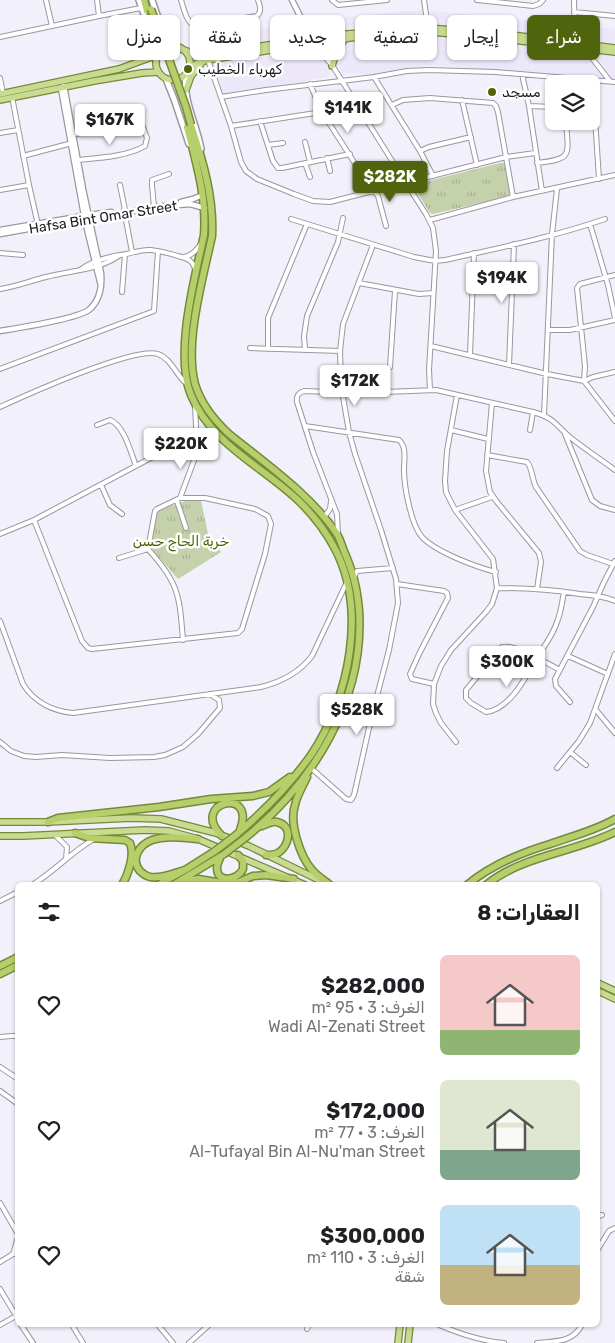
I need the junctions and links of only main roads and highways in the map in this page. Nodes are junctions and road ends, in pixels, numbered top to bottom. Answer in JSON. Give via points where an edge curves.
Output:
{"nodes":[{"id":1,"x":139,"y":0,"type":"edge"},
{"id":2,"x":144,"y":0,"type":"edge"},
{"id":3,"x":148,"y":0,"type":"edge"},
{"id":4,"x":152,"y":0,"type":"edge"},
{"id":5,"x":146,"y":9,"type":"junction"},
{"id":6,"x":147,"y":15,"type":"edge"},
{"id":7,"x":157,"y":15,"type":"edge"},
{"id":8,"x":345,"y":33,"type":"edge"},
{"id":9,"x":346,"y":39,"type":"joint"},
{"id":10,"x":180,"y":48,"type":"edge"},
{"id":11,"x":615,"y":48,"type":"edge"},
{"id":12,"x":184,"y":50,"type":"junction"},
{"id":13,"x":270,"y":51,"type":"edge"},
{"id":14,"x":190,"y":52,"type":"edge"},
{"id":15,"x":615,"y":52,"type":"edge"},
{"id":16,"x":157,"y":60,"type":"edge"},
{"id":17,"x":142,"y":61,"type":"joint"},
{"id":18,"x":204,"y":61,"type":"junction"},
{"id":19,"x":332,"y":65,"type":"road end"},
{"id":20,"x":189,"y":68,"type":"junction"},
{"id":21,"x":158,"y":72,"type":"junction"},
{"id":22,"x":142,"y":73,"type":"junction"},
{"id":23,"x":186,"y":74,"type":"junction"},
{"id":24,"x":166,"y":79,"type":"junction"},
{"id":25,"x":186,"y":92,"type":"junction"},
{"id":26,"x":1,"y":94,"type":"edge"},
{"id":27,"x":174,"y":99,"type":"junction"},
{"id":28,"x":0,"y":100,"type":"edge"},
{"id":29,"x":199,"y":160,"type":"junction"},
{"id":30,"x":311,"y":768,"type":"junction"},
{"id":31,"x":301,"y":769,"type":"junction"},
{"id":32,"x":615,"y":819,"type":"edge"},
{"id":33,"x":0,"y":822,"type":"edge"},
{"id":34,"x":48,"y":822,"type":"junction"},
{"id":35,"x":258,"y":827,"type":"junction"},
{"id":36,"x":615,"y":832,"type":"edge"},
{"id":37,"x":75,"y":833,"type":"junction"},
{"id":38,"x":238,"y":833,"type":"junction"},
{"id":39,"x":0,"y":836,"type":"edge"},
{"id":40,"x":222,"y":836,"type":"junction"},
{"id":41,"x":198,"y":839,"type":"junction"},
{"id":42,"x":238,"y":855,"type":"junction"},
{"id":43,"x":266,"y":855,"type":"junction"},
{"id":44,"x":222,"y":856,"type":"junction"},
{"id":45,"x":185,"y":870,"type":"junction"},
{"id":46,"x":294,"y":879,"type":"junction"},
{"id":47,"x":124,"y":882,"type":"edge"},
{"id":48,"x":163,"y":882,"type":"edge"},
{"id":49,"x":178,"y":882,"type":"edge"},
{"id":50,"x":182,"y":882,"type":"edge"},
{"id":51,"x":217,"y":882,"type":"edge"},
{"id":52,"x":240,"y":882,"type":"edge"},
{"id":53,"x":300,"y":882,"type":"edge"},
{"id":54,"x":324,"y":882,"type":"edge"},
{"id":55,"x":326,"y":882,"type":"edge"},
{"id":56,"x":471,"y":882,"type":"edge"},
{"id":57,"x":490,"y":882,"type":"edge"},
{"id":58,"x":15,"y":958,"type":"edge"},
{"id":59,"x":0,"y":966,"type":"edge"},
{"id":60,"x":15,"y":966,"type":"edge"},
{"id":61,"x":0,"y":974,"type":"edge"},
{"id":62,"x":600,"y":984,"type":"edge"},
{"id":63,"x":615,"y":991,"type":"edge"},
{"id":64,"x":600,"y":992,"type":"edge"},
{"id":65,"x":615,"y":999,"type":"edge"},
{"id":66,"x":400,"y":1327,"type":"edge"},
{"id":67,"x":410,"y":1327,"type":"edge"},
{"id":68,"x":398,"y":1343,"type":"edge"},
{"id":69,"x":408,"y":1343,"type":"edge"}],
"edges":[{"from":1,"to":5,"type":"main road"},
{"from":2,"to":5,"type":"highway"},
{"from":3,"to":5,"type":"highway"},
{"from":4,"to":7,"type":"main road"},
{"from":5,"to":6,"type":"main road"},
{"from":5,"to":29,"type":"highway","bridge":true,"via":[[186,107]]},
{"from":8,"to":11,"type":"main road","via":[[428,28]]},
{"from":9,"to":15,"type":"main road","via":[[438,32]]},
{"from":9,"to":19,"type":"main road","via":[[337,50]]},
{"from":10,"to":12,"type":"main road"},
{"from":12,"to":14,"type":"main road"},
{"from":12,"to":20,"type":"main road","via":[[190,62]]},
{"from":13,"to":18,"type":"main road"},
{"from":16,"to":21,"type":"main road"},
{"from":17,"to":22,"type":"main road","via":[[147,66]]},
{"from":17,"to":26,"type":"main road","via":[[119,69]]},
{"from":18,"to":20,"type":"main road"},
{"from":18,"to":25,"type":"main road","via":[[191,76]]},
{"from":20,"to":23,"type":"main road"},
{"from":21,"to":22,"type":"main road"},
{"from":21,"to":24,"type":"main road"},
{"from":22,"to":28,"type":"main road"},
{"from":23,"to":24,"type":"main road","via":[[180,79]]},
{"from":23,"to":25,"type":"main road"},
{"from":24,"to":27,"type":"main road"},
{"from":25,"to":27,"type":"main road","via":[[178,89]]},
{"from":25,"to":29,"type":"main road","via":[[200,140]]},
{"from":27,"to":29,"type":"main road","via":[[188,142]]},
{"from":29,"to":30,"type":"highway","via":[[212,207],[213,224],[195,317],[192,369],[196,384],[206,408],[219,424],[305,496],[324,517],[338,535],[356,574],[360,625],[355,671],[329,740]]},
{"from":29,"to":31,"type":"highway","via":[[205,223],[185,345],[188,384],[195,404],[222,438],[312,515],[335,548],[347,582],[351,636],[345,676],[327,726]]},
{"from":30,"to":35,"type":"highway"},
{"from":30,"to":55,"type":"highway","via":[[295,805],[294,823],[307,863]]},
{"from":31,"to":34,"type":"highway","via":[[274,789],[259,795],[58,818]]},
{"from":31,"to":38,"type":"highway"},
{"from":32,"to":56,"type":"highway","via":[[591,831],[507,859]]},
{"from":33,"to":34,"type":"main road"},
{"from":34,"to":40,"type":"main road","via":[[152,818]]},
{"from":35,"to":43,"type":"highway","via":[[276,821],[288,832],[285,847]]},
{"from":35,"to":44,"type":"highway","bridge":true},
{"from":36,"to":57,"type":"highway","via":[[512,868]]},
{"from":37,"to":39,"type":"main road"},
{"from":37,"to":41,"type":"main road","via":[[159,830]]},
{"from":37,"to":47,"type":"highway","via":[[130,843],[132,851]]},
{"from":38,"to":40,"type":"highway","via":[[243,821],[241,810],[232,803],[224,803],[213,817],[214,825]]},
{"from":38,"to":45,"type":"highway","bridge":true},
{"from":40,"to":43,"type":"main road"},
{"from":41,"to":42,"type":"main road"},
{"from":41,"to":45,"type":"highway","via":[[167,837],[151,840],[136,856],[136,864],[146,876]]},
{"from":42,"to":44,"type":"highway","via":[[244,869],[230,879],[221,877],[217,872]]},
{"from":42,"to":46,"type":"main road"},
{"from":43,"to":54,"type":"main road"},
{"from":44,"to":49,"type":"highway"},
{"from":45,"to":48,"type":"highway"},
{"from":46,"to":52,"type":"highway","via":[[259,875]]},
{"from":46,"to":53,"type":"main road"},
{"from":50,"to":51,"type":"highway","via":[[198,879]]},
{"from":58,"to":59,"type":"highway"},
{"from":60,"to":61,"type":"highway"},
{"from":62,"to":63,"type":"main road"},
{"from":64,"to":65,"type":"main road"},
{"from":66,"to":68,"type":"main road"},
{"from":67,"to":69,"type":"main road"}]}
